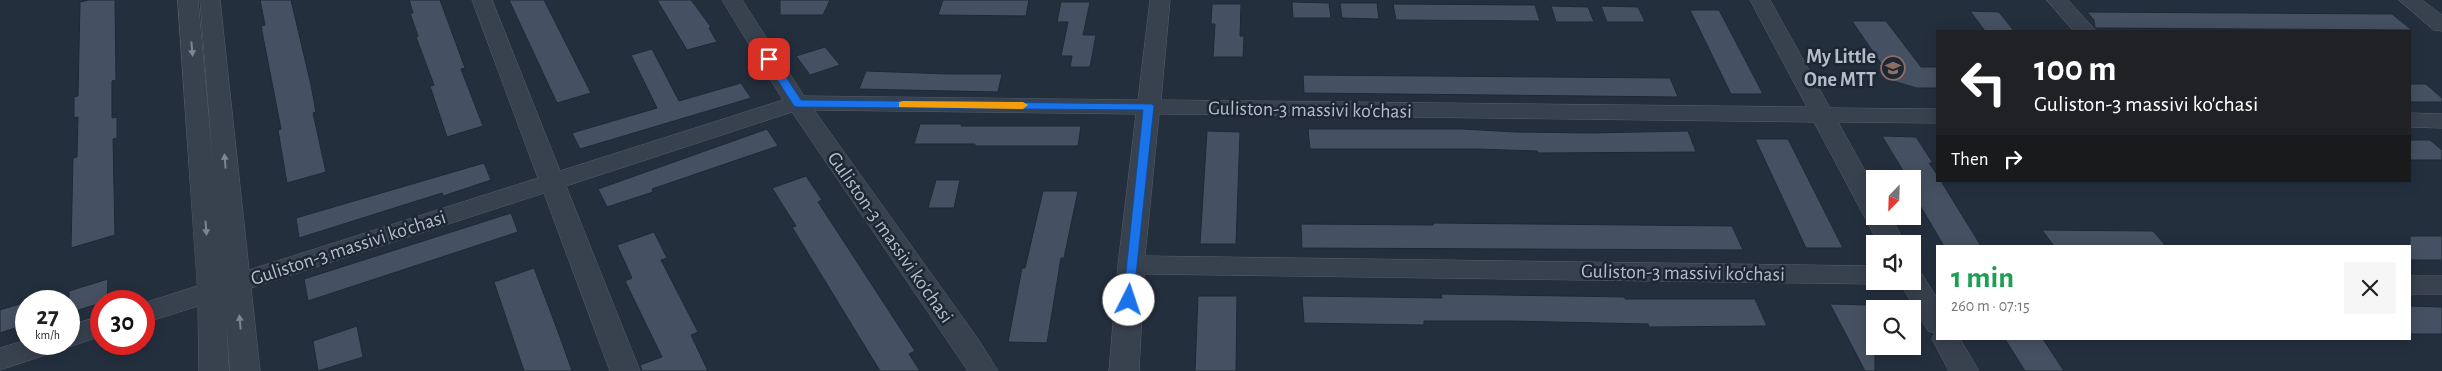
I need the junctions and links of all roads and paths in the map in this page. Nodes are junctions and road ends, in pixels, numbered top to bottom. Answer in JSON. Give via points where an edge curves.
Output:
{"nodes":[{"id":1,"x":188,"y":0,"type":"edge"},
{"id":2,"x":210,"y":0,"type":"edge"},
{"id":3,"x":482,"y":0,"type":"edge"},
{"id":4,"x":732,"y":0,"type":"edge"},
{"id":5,"x":1160,"y":0,"type":"edge"},
{"id":6,"x":1760,"y":0,"type":"edge"},
{"id":7,"x":2057,"y":0,"type":"edge"},
{"id":8,"x":2409,"y":0,"type":"edge"},
{"id":9,"x":2442,"y":25,"type":"edge"},
{"id":10,"x":2084,"y":30,"type":"edge"},
{"id":11,"x":797,"y":103,"type":"junction"},
{"id":12,"x":1149,"y":106,"type":"junction"},
{"id":13,"x":1823,"y":116,"type":"junction"},
{"id":14,"x":1936,"y":116,"type":"edge"},
{"id":15,"x":2411,"y":120,"type":"edge"},
{"id":16,"x":2442,"y":120,"type":"edge"},
{"id":17,"x":553,"y":182,"type":"junction"},
{"id":18,"x":1866,"y":195,"type":"edge"},
{"id":19,"x":1132,"y":265,"type":"junction"},
{"id":20,"x":1866,"y":274,"type":"edge"},
{"id":21,"x":237,"y":283,"type":"junction"},
{"id":22,"x":2411,"y":285,"type":"edge"},
{"id":23,"x":2442,"y":285,"type":"edge"},
{"id":24,"x":1918,"y":290,"type":"edge"},
{"id":25,"x":211,"y":291,"type":"junction"},
{"id":26,"x":155,"y":309,"type":"edge"},
{"id":27,"x":1936,"y":321,"type":"edge"},
{"id":28,"x":1947,"y":340,"type":"edge"},
{"id":29,"x":15,"y":354,"type":"edge"},
{"id":30,"x":0,"y":359,"type":"edge"},
{"id":31,"x":214,"y":371,"type":"edge"},
{"id":32,"x":245,"y":371,"type":"edge"},
{"id":33,"x":625,"y":371,"type":"edge"},
{"id":34,"x":983,"y":371,"type":"edge"},
{"id":35,"x":1124,"y":371,"type":"edge"},
{"id":36,"x":1964,"y":371,"type":"edge"}],
"edges":[{"from":1,"to":25,"type":"street","one_way":true},
{"from":21,"to":2,"type":"street","one_way":true},
{"from":3,"to":17,"type":"street"},
{"from":4,"to":11,"type":"street","name":"Guliston-3 massivi ko'chasi"},
{"from":5,"to":12,"type":"street"},
{"from":6,"to":13,"type":"street"},
{"from":7,"to":10,"type":"street"},
{"from":8,"to":9,"type":"street"},
{"from":11,"to":12,"type":"street","name":"Guliston-3 massivi ko'chasi"},
{"from":11,"to":17,"type":"street","name":"Guliston-3 massivi ko'chasi"},
{"from":11,"to":34,"type":"street","name":"Guliston-3 massivi ko'chasi"},
{"from":12,"to":13,"type":"street","name":"Guliston-3 massivi ko'chasi"},
{"from":12,"to":19,"type":"street"},
{"from":13,"to":14,"type":"street","name":"Guliston-3 massivi ko'chasi"},
{"from":13,"to":18,"type":"street"},
{"from":15,"to":16,"type":"street"},
{"from":17,"to":21,"type":"street","name":"Guliston-3 massivi ko'chasi"},
{"from":17,"to":33,"type":"street"},
{"from":19,"to":20,"type":"street","name":"Guliston-3 massivi ko'chasi"},
{"from":19,"to":35,"type":"street"},
{"from":21,"to":25,"type":"street","name":"Guliston-3 massivi ko'chasi"},
{"from":32,"to":21,"type":"street","one_way":true},
{"from":22,"to":23,"type":"street"},
{"from":24,"to":27,"type":"street"},
{"from":25,"to":26,"type":"street","name":"Guliston-3 massivi ko'chasi"},
{"from":25,"to":31,"type":"street"},
{"from":28,"to":36,"type":"street"},
{"from":29,"to":30,"type":"street"}]}
